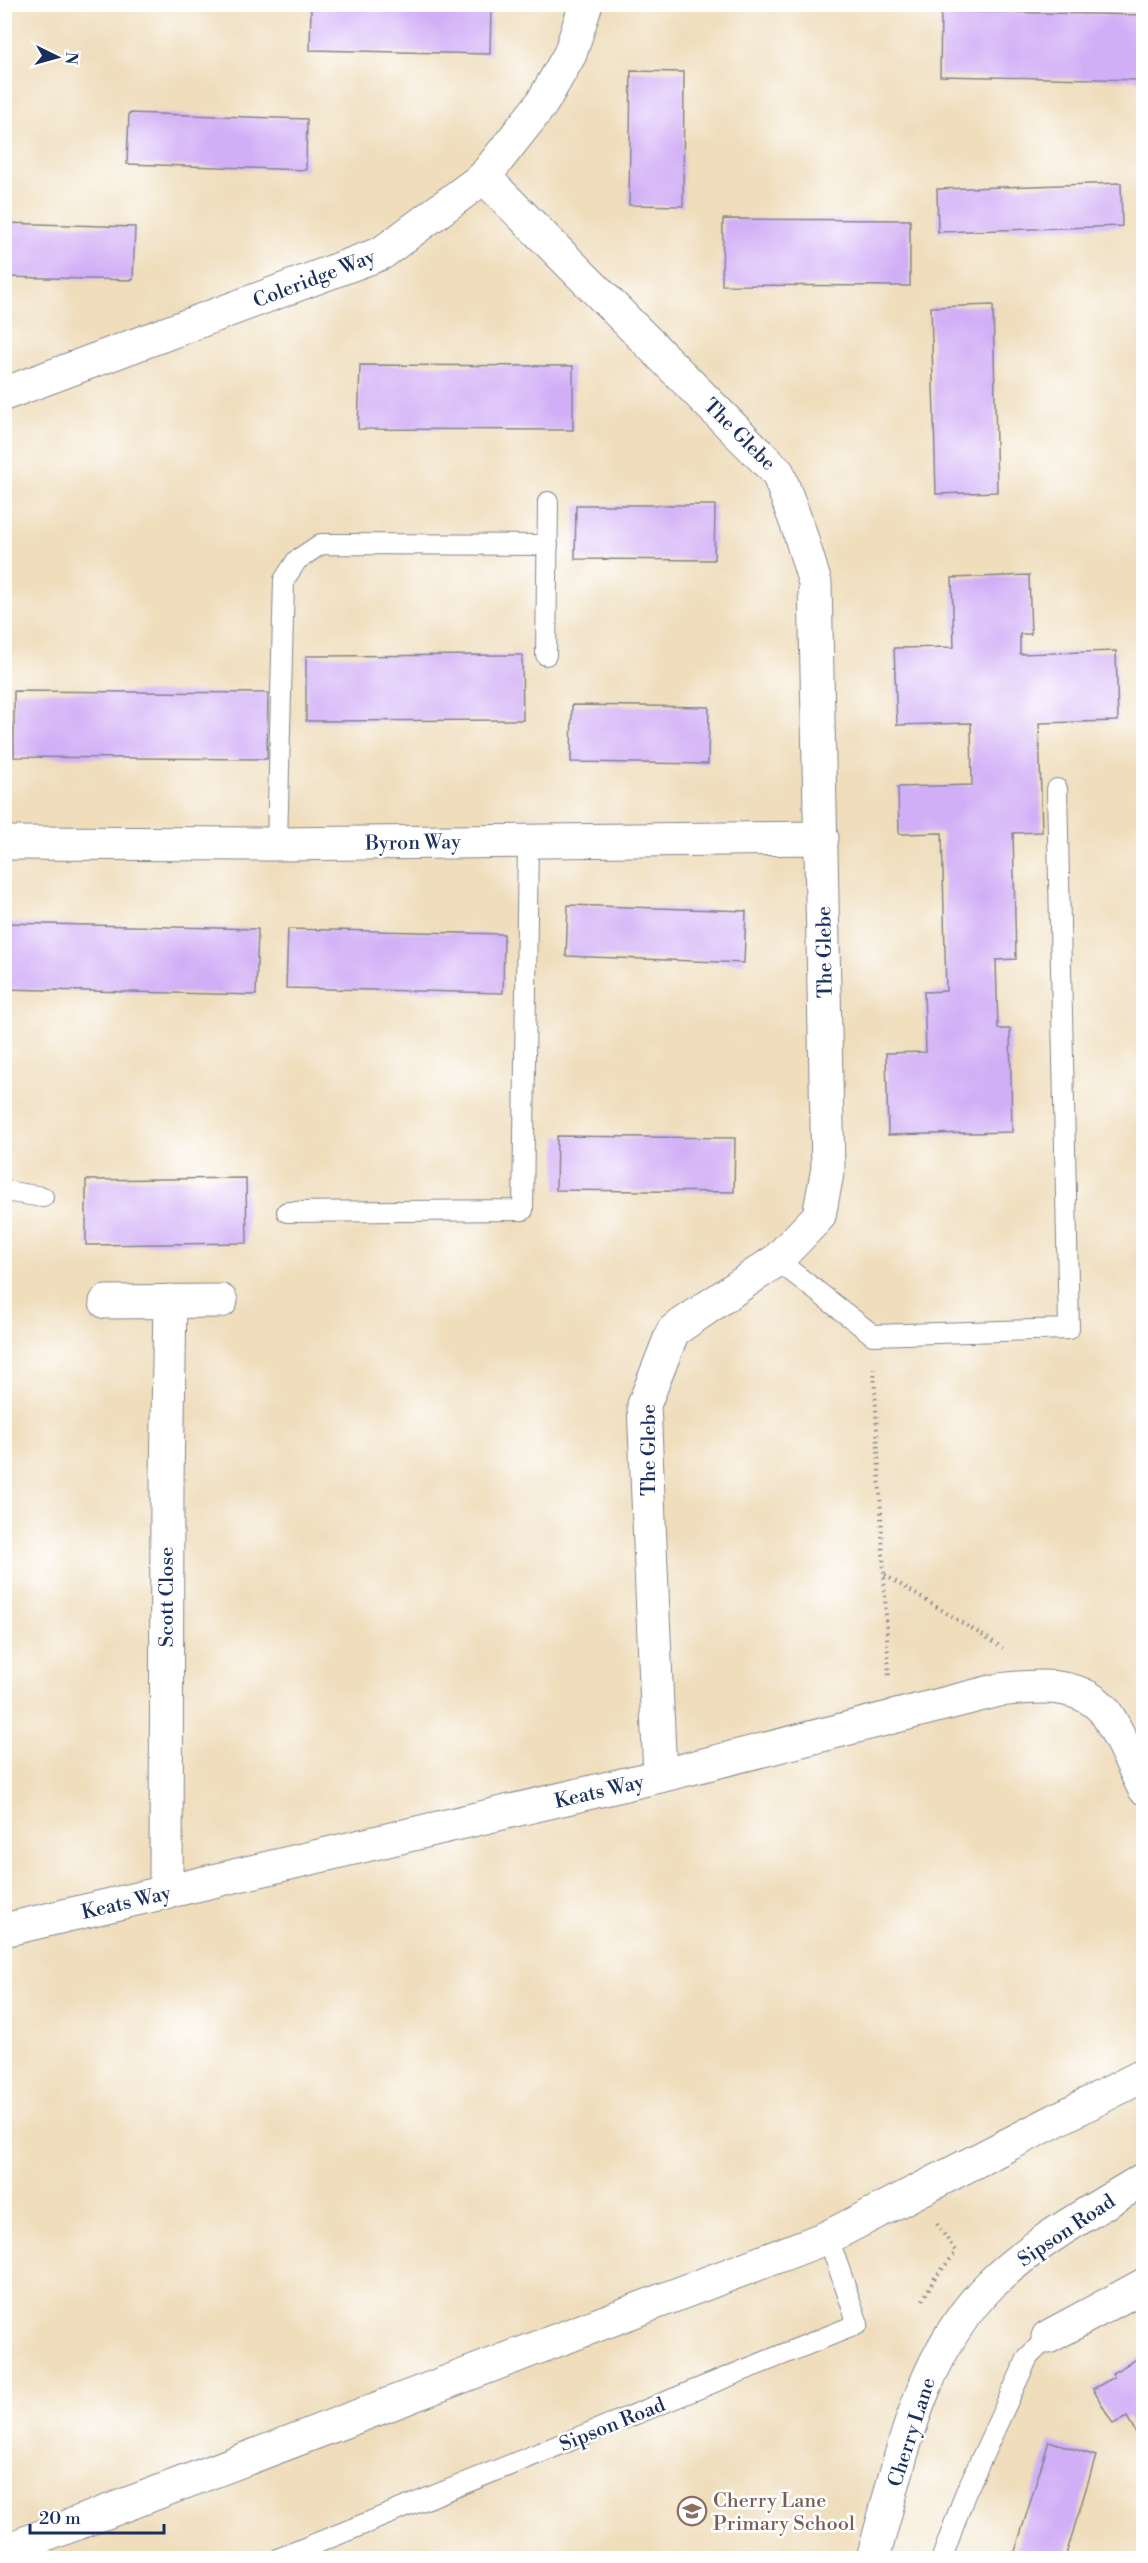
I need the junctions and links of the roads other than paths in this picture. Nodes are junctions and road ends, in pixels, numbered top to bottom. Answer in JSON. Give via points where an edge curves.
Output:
{"nodes":[{"id":1,"x":586,"y":4,"type":"edge"},
{"id":2,"x":484,"y":177,"type":"junction"},
{"id":3,"x":4,"y":394,"type":"edge"},
{"id":4,"x":548,"y":502,"type":"dead end"},
{"id":5,"x":548,"y":545,"type":"junction"},
{"id":6,"x":546,"y":655,"type":"dead end"},
{"id":7,"x":1057,"y":789,"type":"dead end"},
{"id":8,"x":822,"y":838,"type":"junction"},
{"id":9,"x":528,"y":841,"type":"junction"},
{"id":10,"x":4,"y":843,"type":"edge"},
{"id":11,"x":277,"y":844,"type":"junction"},
{"id":12,"x":4,"y":1191,"type":"edge"},
{"id":13,"x":43,"y":1197,"type":"dead end"},
{"id":14,"x":286,"y":1212,"type":"dead end"},
{"id":15,"x":777,"y":1260,"type":"junction"},
{"id":16,"x":170,"y":1301,"type":"junction"},
{"id":17,"x":221,"y":1301,"type":"dead end"},
{"id":18,"x":106,"y":1302,"type":"dead end"},
{"id":19,"x":660,"y":1776,"type":"junction"},
{"id":20,"x":1143,"y":1785,"type":"edge"},
{"id":21,"x":166,"y":1893,"type":"junction"},
{"id":22,"x":4,"y":1930,"type":"edge"},
{"id":23,"x":1143,"y":2075,"type":"edge"},
{"id":24,"x":1143,"y":2179,"type":"edge"},
{"id":25,"x":828,"y":2236,"type":"junction"},
{"id":26,"x":1143,"y":2284,"type":"edge"},
{"id":27,"x":990,"y":2285,"type":"joint"},
{"id":28,"x":1048,"y":2337,"type":"joint"},
{"id":29,"x":4,"y":2551,"type":"edge"},
{"id":30,"x":280,"y":2559,"type":"edge"},
{"id":31,"x":873,"y":2559,"type":"edge"},
{"id":32,"x":942,"y":2559,"type":"edge"}],
"edges":[{"from":1,"to":2,"type":"street","name":"Coleridge Way","via":[[570,54],[542,103]]},
{"from":2,"to":3,"type":"street","name":"Coleridge Way","via":[[382,253]]},
{"from":2,"to":8,"type":"street","name":"The Glebe","via":[[778,473],[815,583]]},
{"from":4,"to":5,"type":"lane"},
{"from":5,"to":6,"type":"lane"},
{"from":5,"to":11,"type":"lane","via":[[321,544],[297,560],[284,580]]},
{"from":7,"to":15,"type":"lane","via":[[1069,1329],[873,1335]]},
{"from":8,"to":9,"type":"street","name":"Byron Way"},
{"from":8,"to":15,"type":"street","name":"The Glebe","via":[[828,1168],[819,1216]]},
{"from":9,"to":11,"type":"street","name":"Byron Way"},
{"from":9,"to":14,"type":"lane","via":[[523,1210]]},
{"from":10,"to":11,"type":"street","name":"Byron Way"},
{"from":12,"to":13,"type":"lane"},
{"from":15,"to":19,"type":"street","name":"The Glebe","via":[[673,1331],[644,1405]]},
{"from":16,"to":17,"type":"street"},
{"from":16,"to":18,"type":"street"},
{"from":16,"to":21,"type":"street","name":"Scott Close"},
{"from":19,"to":20,"type":"street","name":"Keats Way","via":[[891,1716],[1031,1686],[1078,1693],[1102,1708]]},
{"from":19,"to":21,"type":"street","name":"Keats Way"},
{"from":21,"to":22,"type":"street","name":"Keats Way"},
{"from":23,"to":25,"type":"street"},
{"from":24,"to":27,"type":"street","name":"Sipson Road","via":[[1056,2233]]},
{"from":25,"to":29,"type":"street"},
{"from":25,"to":30,"type":"lane","name":"Sipson Road","via":[[858,2324]]},
{"from":26,"to":28,"type":"street"},
{"from":27,"to":31,"type":"street","name":"Cherry Lane","via":[[970,2308],[927,2375]]},
{"from":28,"to":32,"type":"lane","via":[[1028,2357],[965,2494]]}]}
